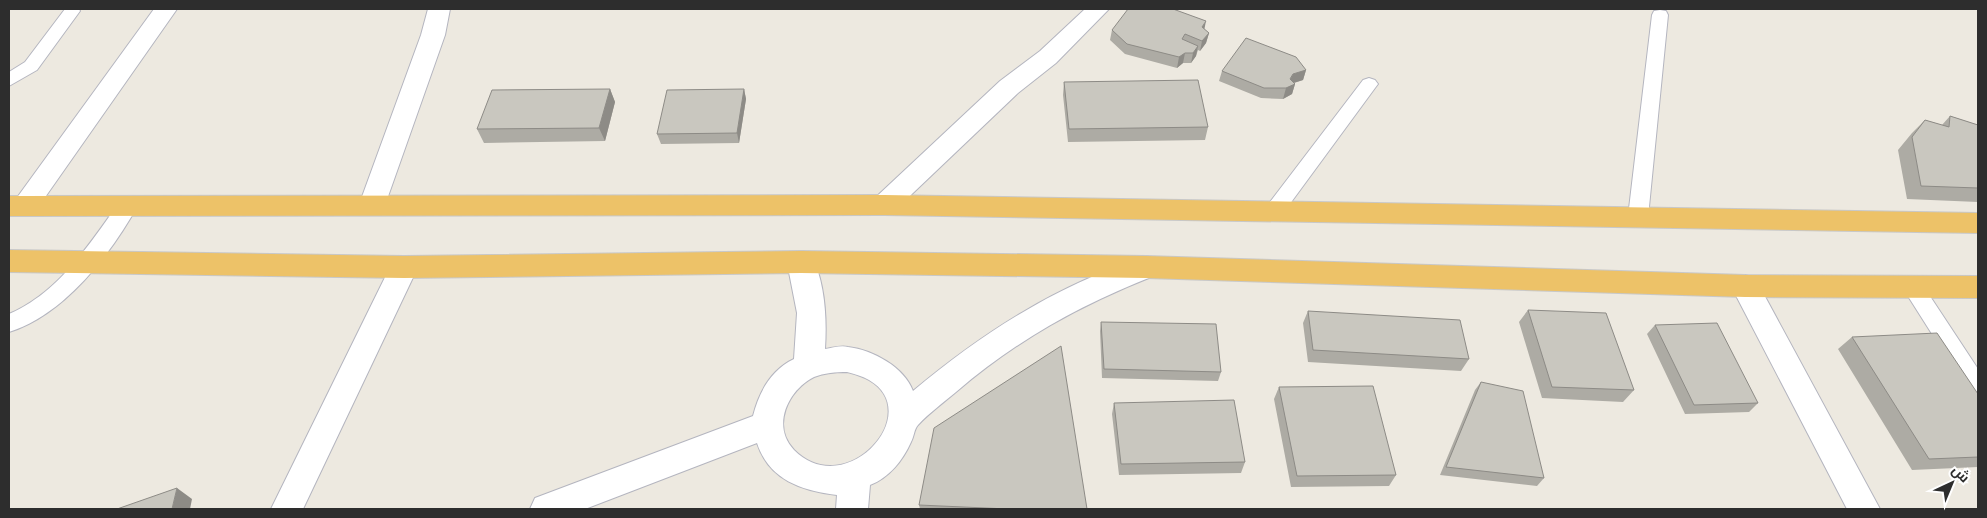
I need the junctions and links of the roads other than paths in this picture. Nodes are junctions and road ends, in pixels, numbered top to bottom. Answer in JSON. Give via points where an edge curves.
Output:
{"nodes":[{"id":1,"x":166,"y":9,"type":"edge"},
{"id":2,"x":438,"y":9,"type":"edge"},
{"id":3,"x":1098,"y":9,"type":"edge"},
{"id":4,"x":72,"y":11,"type":"dead end"},
{"id":5,"x":1660,"y":15,"type":"dead end"},
{"id":6,"x":9,"y":80,"type":"edge"},
{"id":7,"x":1369,"y":84,"type":"dead end"},
{"id":8,"x":128,"y":205,"type":"junction"},
{"id":9,"x":372,"y":205,"type":"junction"},
{"id":10,"x":884,"y":205,"type":"junction"},
{"id":11,"x":17,"y":206,"type":"edge"},
{"id":12,"x":1274,"y":211,"type":"junction"},
{"id":13,"x":1638,"y":217,"type":"junction"},
{"id":14,"x":1978,"y":222,"type":"edge"},
{"id":15,"x":9,"y":261,"type":"edge"},
{"id":16,"x":88,"y":262,"type":"junction"},
{"id":17,"x":800,"y":262,"type":"junction"},
{"id":18,"x":404,"y":267,"type":"junction"},
{"id":19,"x":1146,"y":267,"type":"junction"},
{"id":20,"x":1745,"y":286,"type":"junction"},
{"id":21,"x":1914,"y":287,"type":"junction"},
{"id":22,"x":1978,"y":287,"type":"edge"},
{"id":23,"x":9,"y":323,"type":"edge"},
{"id":24,"x":808,"y":366,"type":"junction"},
{"id":25,"x":1978,"y":387,"type":"edge"},
{"id":26,"x":904,"y":418,"type":"junction"},
{"id":27,"x":767,"y":425,"type":"junction"},
{"id":28,"x":855,"y":476,"type":"junction"},
{"id":29,"x":286,"y":509,"type":"edge"},
{"id":30,"x":546,"y":509,"type":"edge"},
{"id":31,"x":852,"y":509,"type":"edge"},
{"id":32,"x":1864,"y":509,"type":"edge"}],
"edges":[{"from":1,"to":11,"type":"street"},
{"from":2,"to":9,"type":"street","via":[[433,35]]},
{"from":3,"to":10,"type":"street","via":[[1048,57],[1009,87]]},
{"from":4,"to":6,"type":"lane","via":[[31,66]]},
{"from":5,"to":13,"type":"lane"},
{"from":7,"to":12,"type":"lane"},
{"from":8,"to":9,"type":"highway"},
{"from":8,"to":11,"type":"highway"},
{"from":8,"to":16,"type":"lane"},
{"from":9,"to":10,"type":"highway"},
{"from":10,"to":12,"type":"highway"},
{"from":12,"to":13,"type":"highway"},
{"from":13,"to":14,"type":"highway"},
{"from":15,"to":16,"type":"highway"},
{"from":16,"to":18,"type":"highway"},
{"from":16,"to":23,"type":"lane","via":[[52,298],[22,319]]},
{"from":17,"to":18,"type":"highway"},
{"from":17,"to":19,"type":"highway"},
{"from":17,"to":24,"type":"street","via":[[807,281],[812,314]]},
{"from":18,"to":29,"type":"street"},
{"from":19,"to":20,"type":"highway"},
{"from":19,"to":26,"type":"street","via":[[1066,301],[1028,322],[949,378]]},
{"from":20,"to":21,"type":"highway"},
{"from":20,"to":32,"type":"street"},
{"from":21,"to":22,"type":"highway"},
{"from":21,"to":25,"type":"lane"},
{"from":24,"to":26,"type":"street","via":[[828,360],[848,359],[866,363],[895,384],[903,400]]},
{"from":24,"to":27,"type":"street","via":[[778,390],[770,407]]},
{"from":26,"to":28,"type":"street","via":[[900,436],[889,453],[874,467]]},
{"from":27,"to":28,"type":"street","via":[[770,443],[794,471],[813,478],[834,480]]},
{"from":27,"to":30,"type":"street"},
{"from":28,"to":31,"type":"street"}]}
